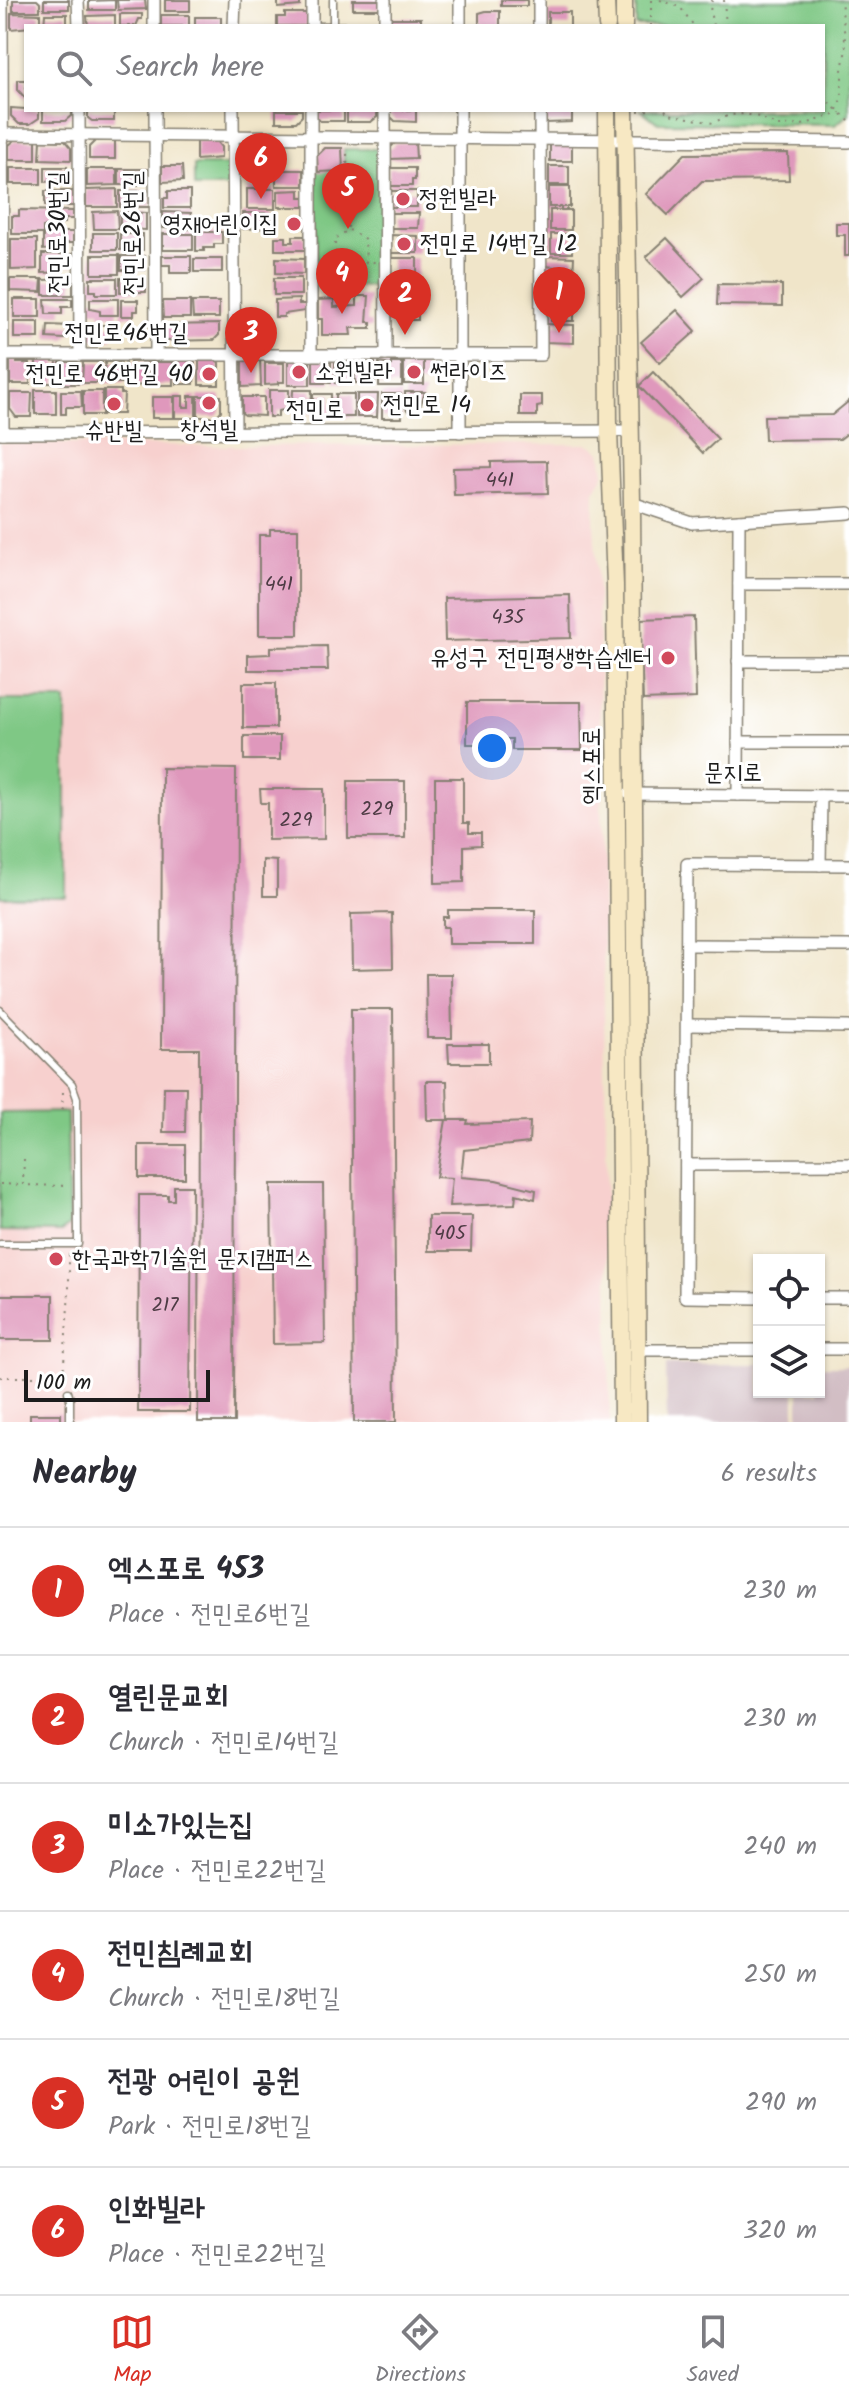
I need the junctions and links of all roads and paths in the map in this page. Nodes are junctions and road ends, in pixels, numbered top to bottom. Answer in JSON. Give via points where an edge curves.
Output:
{"nodes":[{"id":1,"x":2,"y":0,"type":"edge"},
{"id":2,"x":78,"y":0,"type":"edge"},
{"id":3,"x":154,"y":0,"type":"edge"},
{"id":4,"x":235,"y":0,"type":"edge"},
{"id":5,"x":312,"y":0,"type":"edge"},
{"id":6,"x":333,"y":0,"type":"edge"},
{"id":7,"x":385,"y":0,"type":"edge"},
{"id":8,"x":460,"y":0,"type":"edge"},
{"id":9,"x":539,"y":0,"type":"edge"},
{"id":10,"x":606,"y":0,"type":"edge"},
{"id":11,"x":624,"y":0,"type":"edge"},
{"id":12,"x":651,"y":0,"type":"edge"},
{"id":13,"x":660,"y":0,"type":"edge"},
{"id":14,"x":712,"y":0,"type":"edge"},
{"id":15,"x":724,"y":0,"type":"edge"},
{"id":16,"x":841,"y":0,"type":"edge"},
{"id":17,"x":79,"y":24,"type":"edge"},
{"id":18,"x":154,"y":24,"type":"edge"},
{"id":19,"x":234,"y":24,"type":"edge"},
{"id":20,"x":312,"y":24,"type":"edge"},
{"id":21,"x":333,"y":24,"type":"edge"},
{"id":22,"x":385,"y":24,"type":"edge"},
{"id":23,"x":460,"y":24,"type":"edge"},
{"id":24,"x":539,"y":24,"type":"edge"},
{"id":25,"x":607,"y":24,"type":"edge"},
{"id":26,"x":624,"y":24,"type":"edge"},
{"id":27,"x":651,"y":24,"type":"edge"},
{"id":28,"x":693,"y":24,"type":"edge"},
{"id":29,"x":713,"y":24,"type":"edge"},
{"id":30,"x":726,"y":24,"type":"edge"},
{"id":31,"x":825,"y":99,"type":"edge"},
{"id":32,"x":839,"y":111,"type":"junction"},
{"id":33,"x":79,"y":112,"type":"edge"},
{"id":34,"x":155,"y":112,"type":"edge"},
{"id":35,"x":233,"y":112,"type":"edge"},
{"id":36,"x":311,"y":112,"type":"edge"},
{"id":37,"x":385,"y":112,"type":"edge"},
{"id":38,"x":460,"y":112,"type":"edge"},
{"id":39,"x":540,"y":112,"type":"edge"},
{"id":40,"x":607,"y":112,"type":"edge"},
{"id":41,"x":625,"y":112,"type":"edge"},
{"id":42,"x":667,"y":112,"type":"edge"},
{"id":43,"x":755,"y":112,"type":"edge"},
{"id":44,"x":759,"y":117,"type":"junction"},
{"id":45,"x":849,"y":121,"type":"edge"},
{"id":46,"x":1,"y":134,"type":"edge"},
{"id":47,"x":79,"y":135,"type":"junction"},
{"id":48,"x":155,"y":136,"type":"junction"},
{"id":49,"x":233,"y":136,"type":"junction"},
{"id":50,"x":311,"y":137,"type":"junction"},
{"id":51,"x":346,"y":138,"type":"junction"},
{"id":52,"x":385,"y":138,"type":"junction"},
{"id":53,"x":458,"y":139,"type":"junction"},
{"id":54,"x":540,"y":140,"type":"junction"},
{"id":55,"x":608,"y":140,"type":"junction"},
{"id":56,"x":625,"y":141,"type":"junction"},
{"id":57,"x":849,"y":142,"type":"edge"},
{"id":58,"x":348,"y":230,"type":"junction"},
{"id":59,"x":311,"y":260,"type":"junction"},
{"id":60,"x":385,"y":262,"type":"junction"},
{"id":61,"x":1,"y":355,"type":"edge"},
{"id":62,"x":80,"y":355,"type":"junction"},
{"id":63,"x":156,"y":355,"type":"junction"},
{"id":64,"x":235,"y":355,"type":"junction"},
{"id":65,"x":311,"y":355,"type":"junction"},
{"id":66,"x":386,"y":355,"type":"junction"},
{"id":67,"x":460,"y":355,"type":"junction"},
{"id":68,"x":609,"y":431,"type":"junction"},
{"id":69,"x":631,"y":431,"type":"junction"},
{"id":70,"x":460,"y":432,"type":"junction"},
{"id":71,"x":1,"y":433,"type":"edge"},
{"id":72,"x":235,"y":433,"type":"junction"},
{"id":73,"x":632,"y":503,"type":"junction"},
{"id":74,"x":849,"y":513,"type":"edge"},
{"id":75,"x":739,"y":520,"type":"junction"},
{"id":76,"x":739,"y":584,"type":"junction"},
{"id":77,"x":849,"y":584,"type":"edge"},
{"id":78,"x":738,"y":661,"type":"junction"},
{"id":79,"x":849,"y":661,"type":"edge"},
{"id":80,"x":738,"y":742,"type":"junction"},
{"id":81,"x":849,"y":742,"type":"edge"},
{"id":82,"x":616,"y":794,"type":"junction"},
{"id":83,"x":634,"y":794,"type":"junction"},
{"id":84,"x":738,"y":795,"type":"junction"},
{"id":85,"x":821,"y":796,"type":"junction"},
{"id":86,"x":849,"y":796,"type":"edge"},
{"id":87,"x":820,"y":865,"type":"junction"},
{"id":88,"x":849,"y":865,"type":"edge"},
{"id":89,"x":687,"y":945,"type":"junction"},
{"id":90,"x":849,"y":946,"type":"edge"},
{"id":91,"x":0,"y":1010,"type":"edge"},
{"id":92,"x":687,"y":1025,"type":"junction"},
{"id":93,"x":849,"y":1027,"type":"edge"},
{"id":94,"x":64,"y":1090,"type":"dead end"},
{"id":95,"x":69,"y":1112,"type":"dead end"},
{"id":96,"x":24,"y":1159,"type":"dead end"},
{"id":97,"x":849,"y":1164,"type":"edge"},
{"id":98,"x":686,"y":1165,"type":"junction"},
{"id":99,"x":0,"y":1184,"type":"edge"},
{"id":100,"x":23,"y":1185,"type":"junction"},
{"id":101,"x":70,"y":1186,"type":"dead end"},
{"id":102,"x":0,"y":1244,"type":"edge"},
{"id":103,"x":69,"y":1253,"type":"dead end"},
{"id":104,"x":753,"y":1298,"type":"edge"},
{"id":105,"x":825,"y":1298,"type":"edge"},
{"id":106,"x":849,"y":1298,"type":"edge"},
{"id":107,"x":825,"y":1349,"type":"edge"},
{"id":108,"x":849,"y":1349,"type":"edge"},
{"id":109,"x":637,"y":1350,"type":"junction"},
{"id":110,"x":753,"y":1350,"type":"edge"},
{"id":111,"x":0,"y":1377,"type":"edge"},
{"id":112,"x":68,"y":1392,"type":"dead end"},
{"id":113,"x":70,"y":1422,"type":"edge"},
{"id":114,"x":622,"y":1422,"type":"edge"},
{"id":115,"x":638,"y":1422,"type":"edge"}],
"edges":[{"from":1,"to":46,"type":"street"},
{"from":2,"to":17,"type":"street"},
{"from":3,"to":18,"type":"street"},
{"from":4,"to":19,"type":"street"},
{"from":5,"to":20,"type":"street"},
{"from":6,"to":21,"type":"lane"},
{"from":7,"to":22,"type":"street"},
{"from":8,"to":23,"type":"street"},
{"from":9,"to":24,"type":"street"},
{"from":10,"to":25,"type":"main road"},
{"from":11,"to":26,"type":"main road"},
{"from":12,"to":27,"type":"path"},
{"from":13,"to":28,"type":"path","via":[[680,7]]},
{"from":14,"to":29,"type":"path"},
{"from":15,"to":30,"type":"path"},
{"from":16,"to":32,"type":"path","via":[[846,49]]},
{"from":31,"to":32,"type":"path"},
{"from":32,"to":44,"type":"path","via":[[802,125],[778,126]]},
{"from":32,"to":45,"type":"path"},
{"from":33,"to":47,"type":"street","name":"전민로30번길"},
{"from":34,"to":48,"type":"street","name":"전민로26번길"},
{"from":35,"to":49,"type":"street"},
{"from":36,"to":50,"type":"street"},
{"from":37,"to":52,"type":"street"},
{"from":38,"to":53,"type":"street"},
{"from":39,"to":54,"type":"street"},
{"from":40,"to":55,"type":"main road","name":"엑스포로"},
{"from":41,"to":56,"type":"main road","name":"엑스포로"},
{"from":42,"to":44,"type":"path","via":[[713,123],[729,115]]},
{"from":43,"to":44,"type":"path"},
{"from":46,"to":47,"type":"street"},
{"from":46,"to":61,"type":"street"},
{"from":47,"to":48,"type":"street"},
{"from":47,"to":62,"type":"street","name":"전민로30번길"},
{"from":48,"to":49,"type":"street"},
{"from":48,"to":63,"type":"street","name":"전민로26번길"},
{"from":49,"to":50,"type":"street"},
{"from":49,"to":64,"type":"street"},
{"from":50,"to":51,"type":"street"},
{"from":50,"to":59,"type":"street"},
{"from":51,"to":52,"type":"street"},
{"from":51,"to":58,"type":"path"},
{"from":52,"to":53,"type":"street"},
{"from":52,"to":60,"type":"street"},
{"from":53,"to":54,"type":"street"},
{"from":53,"to":67,"type":"street"},
{"from":54,"to":55,"type":"street"},
{"from":54,"to":67,"type":"street","name":"전민로46번길","via":[[541,355]]},
{"from":55,"to":56,"type":"street"},
{"from":55,"to":68,"type":"main road","name":"엑스포로"},
{"from":56,"to":57,"type":"street"},
{"from":56,"to":69,"type":"main road","name":"엑스포로"},
{"from":58,"to":59,"type":"path","via":[[335,239],[335,259]]},
{"from":58,"to":60,"type":"path","via":[[365,239],[366,262]]},
{"from":59,"to":65,"type":"street"},
{"from":60,"to":66,"type":"street"},
{"from":61,"to":62,"type":"street","name":"전민로46번길"},
{"from":61,"to":71,"type":"street"},
{"from":62,"to":63,"type":"street","name":"전민로46번길"},
{"from":63,"to":64,"type":"street","name":"전민로46번길"},
{"from":64,"to":65,"type":"street","name":"전민로46번길"},
{"from":64,"to":72,"type":"street"},
{"from":65,"to":66,"type":"street","name":"전민로46번길"},
{"from":66,"to":67,"type":"street","name":"전민로46번길"},
{"from":67,"to":70,"type":"street"},
{"from":68,"to":69,"type":"street","name":"전민로"},
{"from":68,"to":70,"type":"street","name":"전민로"},
{"from":68,"to":82,"type":"main road","name":"엑스포로"},
{"from":69,"to":73,"type":"main road","name":"엑스포로"},
{"from":70,"to":72,"type":"street","name":"전민로"},
{"from":71,"to":72,"type":"street","name":"전민로"},
{"from":73,"to":75,"type":"street","via":[[692,523]]},
{"from":73,"to":83,"type":"main road","name":"엑스포로"},
{"from":74,"to":75,"type":"street"},
{"from":75,"to":76,"type":"street"},
{"from":76,"to":77,"type":"street"},
{"from":76,"to":78,"type":"street"},
{"from":78,"to":79,"type":"street"},
{"from":78,"to":80,"type":"street"},
{"from":80,"to":81,"type":"street"},
{"from":80,"to":84,"type":"street"},
{"from":82,"to":83,"type":"street","name":"문지로"},
{"from":82,"to":114,"type":"main road","name":"엑스포로"},
{"from":83,"to":84,"type":"street","name":"문지로"},
{"from":83,"to":109,"type":"main road","name":"엑스포로"},
{"from":84,"to":85,"type":"street","name":"문지로"},
{"from":85,"to":86,"type":"street","name":"문지로"},
{"from":85,"to":87,"type":"street"},
{"from":87,"to":88,"type":"street"},
{"from":87,"to":89,"type":"street","via":[[687,864]]},
{"from":89,"to":90,"type":"street"},
{"from":89,"to":92,"type":"street"},
{"from":91,"to":102,"type":"lane","via":[[72,1084],[79,1181],[78,1244]]},
{"from":92,"to":93,"type":"street"},
{"from":92,"to":98,"type":"street"},
{"from":94,"to":95,"type":"path","via":[[62,1108]]},
{"from":96,"to":100,"type":"path"},
{"from":97,"to":98,"type":"street"},
{"from":98,"to":104,"type":"street","via":[[685,1297]]},
{"from":99,"to":100,"type":"path"},
{"from":100,"to":101,"type":"path"},
{"from":103,"to":111,"type":"path","via":[[63,1377]]},
{"from":105,"to":106,"type":"street"},
{"from":107,"to":108,"type":"street"},
{"from":109,"to":110,"type":"street"},
{"from":109,"to":115,"type":"main road","name":"엑스포로"},
{"from":112,"to":113,"type":"lane"}]}
